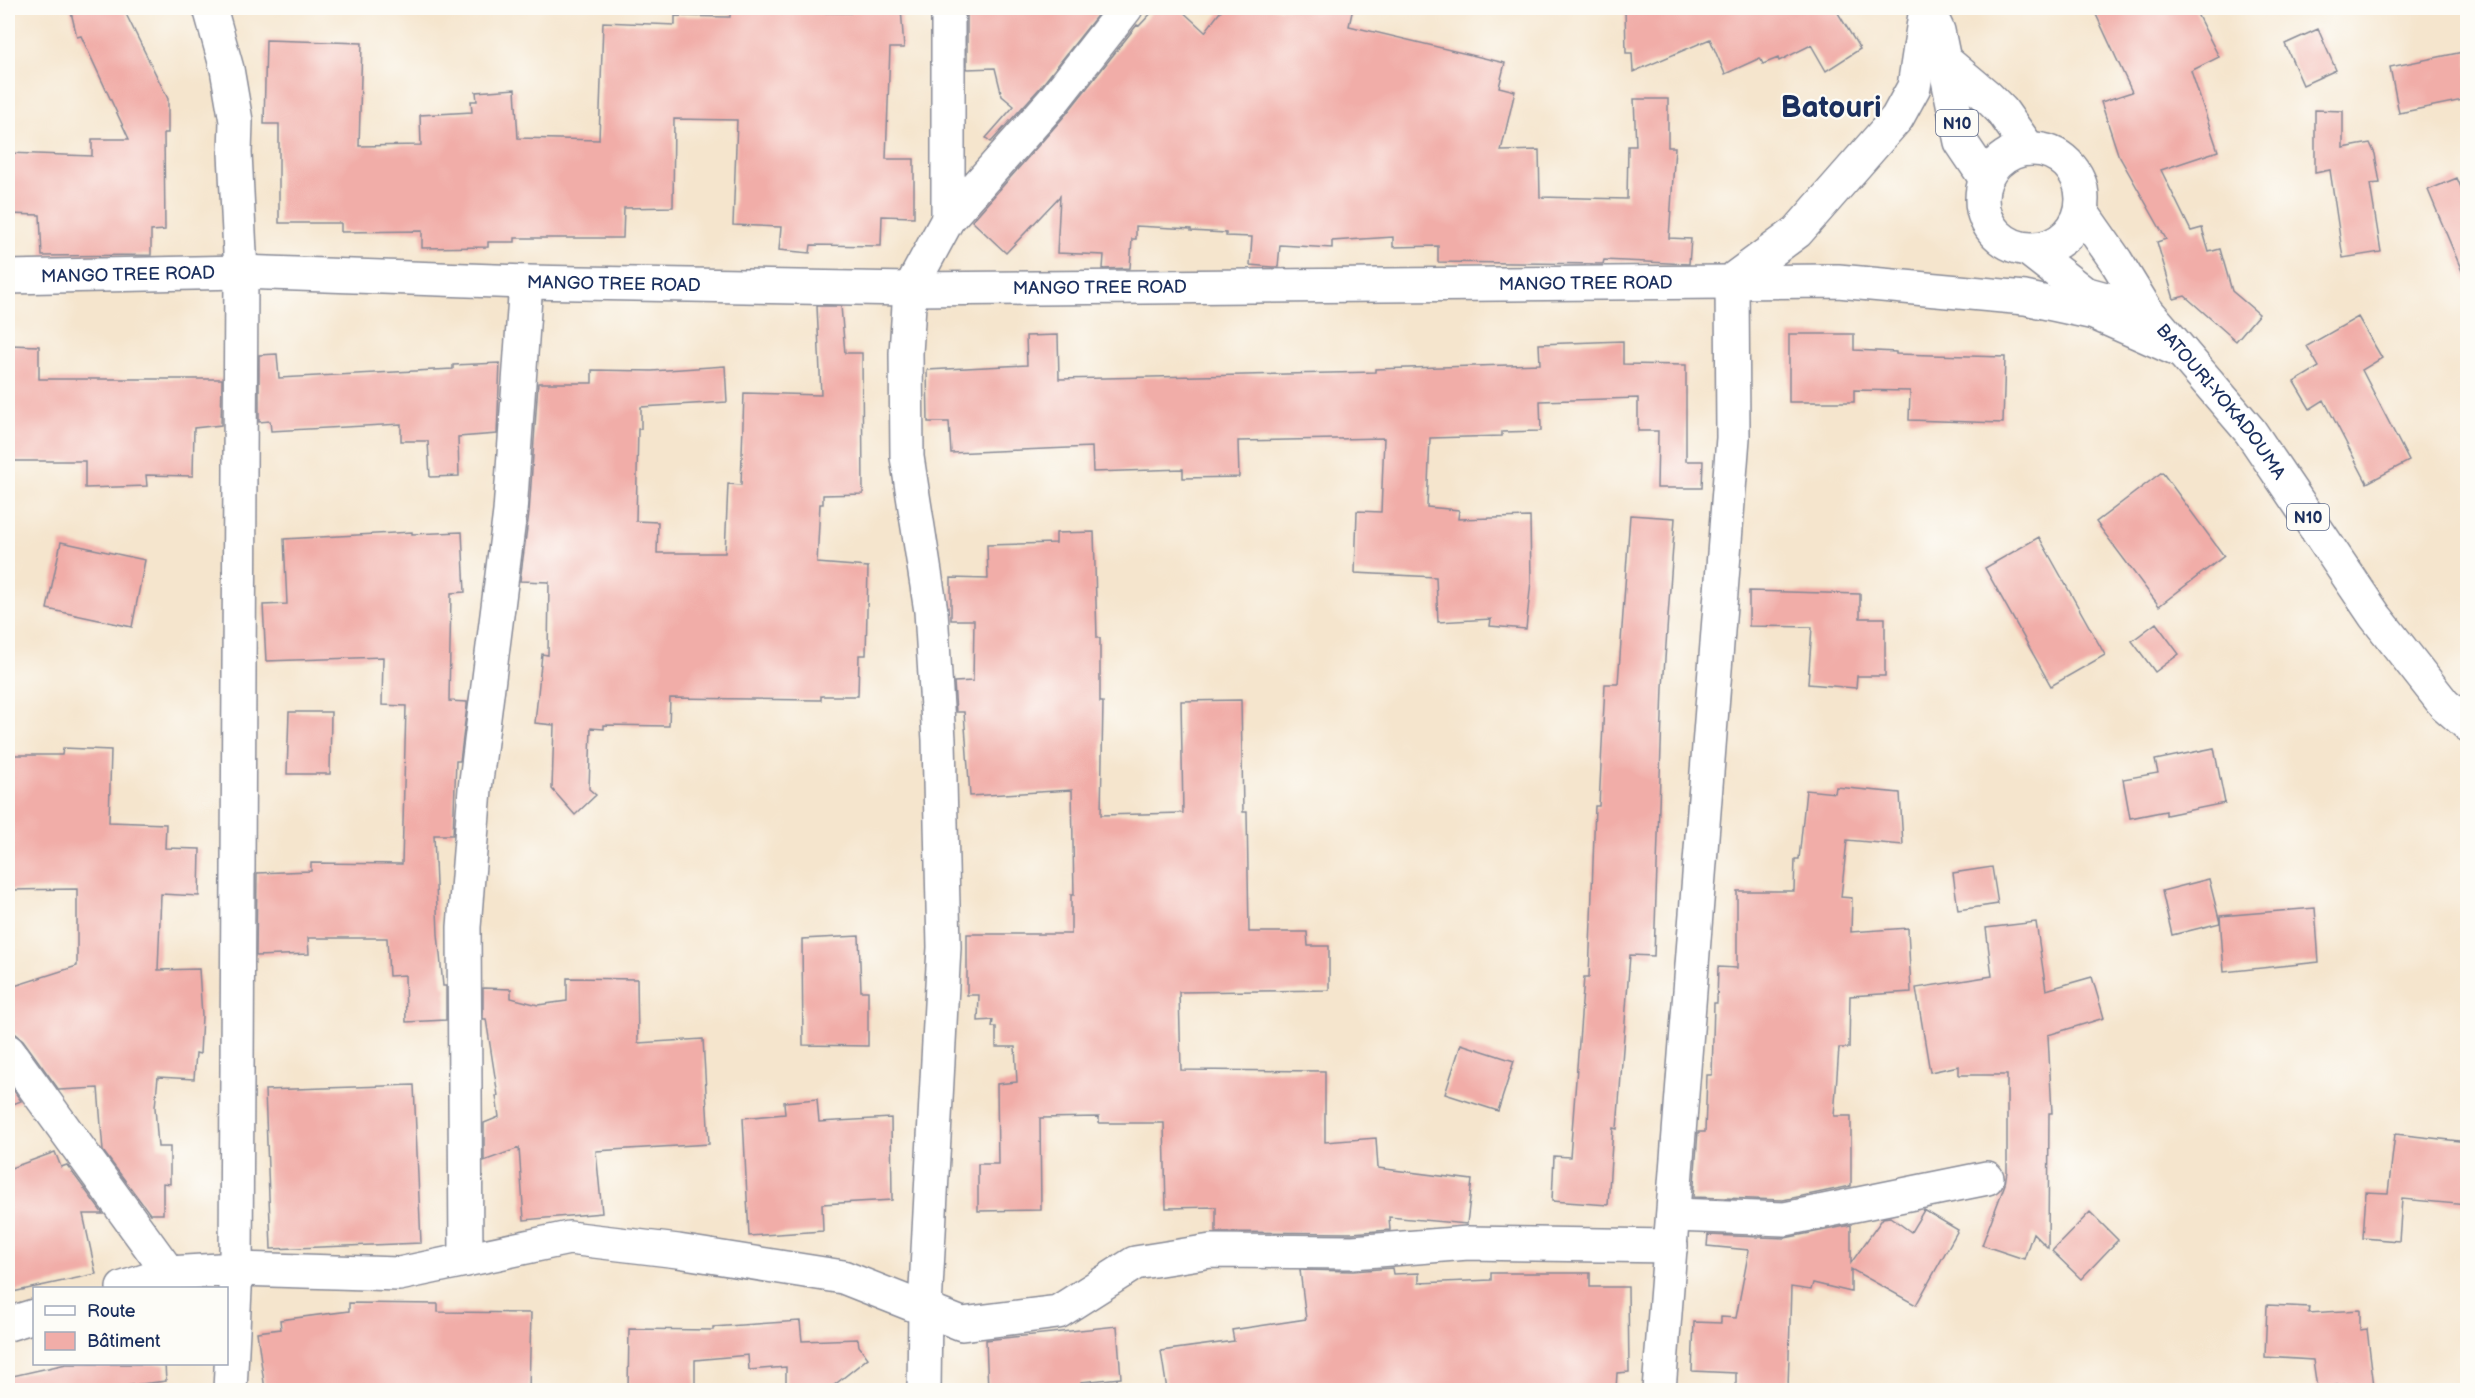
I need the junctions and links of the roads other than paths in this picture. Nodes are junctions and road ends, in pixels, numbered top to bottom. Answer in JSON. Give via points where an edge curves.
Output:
{"nodes":[{"id":1,"x":210,"y":8,"type":"edge"},
{"id":2,"x":948,"y":8,"type":"edge"},
{"id":3,"x":1126,"y":8,"type":"edge"},
{"id":4,"x":1927,"y":8,"type":"edge"},
{"id":5,"x":1943,"y":59,"type":"junction"},
{"id":6,"x":2029,"y":149,"type":"junction"},
{"id":7,"x":1986,"y":179,"type":"junction"},
{"id":8,"x":2081,"y":211,"type":"junction"},
{"id":9,"x":948,"y":219,"type":"junction"},
{"id":10,"x":2029,"y":250,"type":"junction"},
{"id":11,"x":242,"y":272,"type":"junction"},
{"id":12,"x":8,"y":277,"type":"edge"},
{"id":13,"x":1732,"y":280,"type":"junction"},
{"id":14,"x":526,"y":282,"type":"junction"},
{"id":15,"x":910,"y":289,"type":"junction"},
{"id":16,"x":2145,"y":310,"type":"junction"},
{"id":17,"x":2182,"y":351,"type":"junction"},
{"id":18,"x":2468,"y":725,"type":"edge"},
{"id":19,"x":8,"y":1052,"type":"edge"},
{"id":20,"x":1987,"y":1178,"type":"dead end"},
{"id":21,"x":1672,"y":1231,"type":"junction"},
{"id":22,"x":466,"y":1260,"type":"junction"},
{"id":23,"x":236,"y":1269,"type":"junction"},
{"id":24,"x":169,"y":1273,"type":"junction"},
{"id":25,"x":126,"y":1287,"type":"edge"},
{"id":26,"x":925,"y":1308,"type":"junction"},
{"id":27,"x":33,"y":1316,"type":"edge"},
{"id":28,"x":8,"y":1324,"type":"edge"},
{"id":29,"x":230,"y":1390,"type":"edge"},
{"id":30,"x":924,"y":1390,"type":"edge"},
{"id":31,"x":1659,"y":1390,"type":"edge"}],
"edges":[{"from":1,"to":11,"type":"main road","via":[[236,121]]},
{"from":2,"to":9,"type":"main road"},
{"from":3,"to":9,"type":"main road","via":[[1053,101]]},
{"from":4,"to":5,"type":"main road","number":"N10","via":[[1938,31]]},
{"from":4,"to":13,"type":"main road","via":[[1914,87],[1897,118],[1797,232]]},
{"from":5,"to":6,"type":"main road","number":"N10","via":[[2002,111]]},
{"from":5,"to":7,"type":"main road","number":"N10","via":[[1961,142]]},
{"from":6,"to":7,"type":"main road","via":[[1999,160]]},
{"from":6,"to":8,"type":"main road","via":[[2049,151],[2073,168],[2083,196]]},
{"from":7,"to":10,"type":"main road","via":[[1983,212],[1992,230],[2014,247]]},
{"from":8,"to":10,"type":"main road","via":[[2068,236],[2056,244]]},
{"from":8,"to":16,"type":"main road","name":"BATOURI-YOKADOUMA","number":"N10"},
{"from":9,"to":15,"type":"main road"},
{"from":10,"to":16,"type":"main road","name":"BATOURI-YOKADOUMA","via":[[2084,293]]},
{"from":11,"to":12,"type":"main road","name":"MANGO TREE ROAD"},
{"from":11,"to":14,"type":"main road","name":"MANGO TREE ROAD"},
{"from":11,"to":23,"type":"main road"},
{"from":13,"to":15,"type":"main road","name":"MANGO TREE ROAD"},
{"from":13,"to":17,"type":"main road","name":"MANGO TREE ROAD","via":[[1838,281],[2025,298],[2094,313]]},
{"from":13,"to":21,"type":"main road","via":[[1733,438]]},
{"from":14,"to":15,"type":"main road","name":"MANGO TREE ROAD"},
{"from":14,"to":22,"type":"main road","via":[[510,512],[475,789],[464,927]]},
{"from":15,"to":26,"type":"main road","via":[[907,457],[931,611],[939,740],[944,948]]},
{"from":16,"to":17,"type":"main road","name":"BATOURI-YOKADOUMA","number":"N10"},
{"from":17,"to":18,"type":"main road","name":"BATOURI-YOKADOUMA","number":"N10","via":[[2250,431],[2375,616],[2444,704]]},
{"from":19,"to":24,"type":"main road"},
{"from":20,"to":21,"type":"main road","via":[[1785,1219]]},
{"from":21,"to":26,"type":"main road","via":[[1353,1252],[1211,1251],[1136,1263],[1058,1312],[962,1324]]},
{"from":21,"to":31,"type":"main road"},
{"from":22,"to":23,"type":"main road","via":[[399,1274]]},
{"from":22,"to":26,"type":"main road","via":[[568,1238],[843,1276]]},
{"from":23,"to":24,"type":"main road"},
{"from":23,"to":29,"type":"main road"},
{"from":24,"to":25,"type":"main road"},
{"from":26,"to":30,"type":"main road"},
{"from":27,"to":28,"type":"main road"}]}
